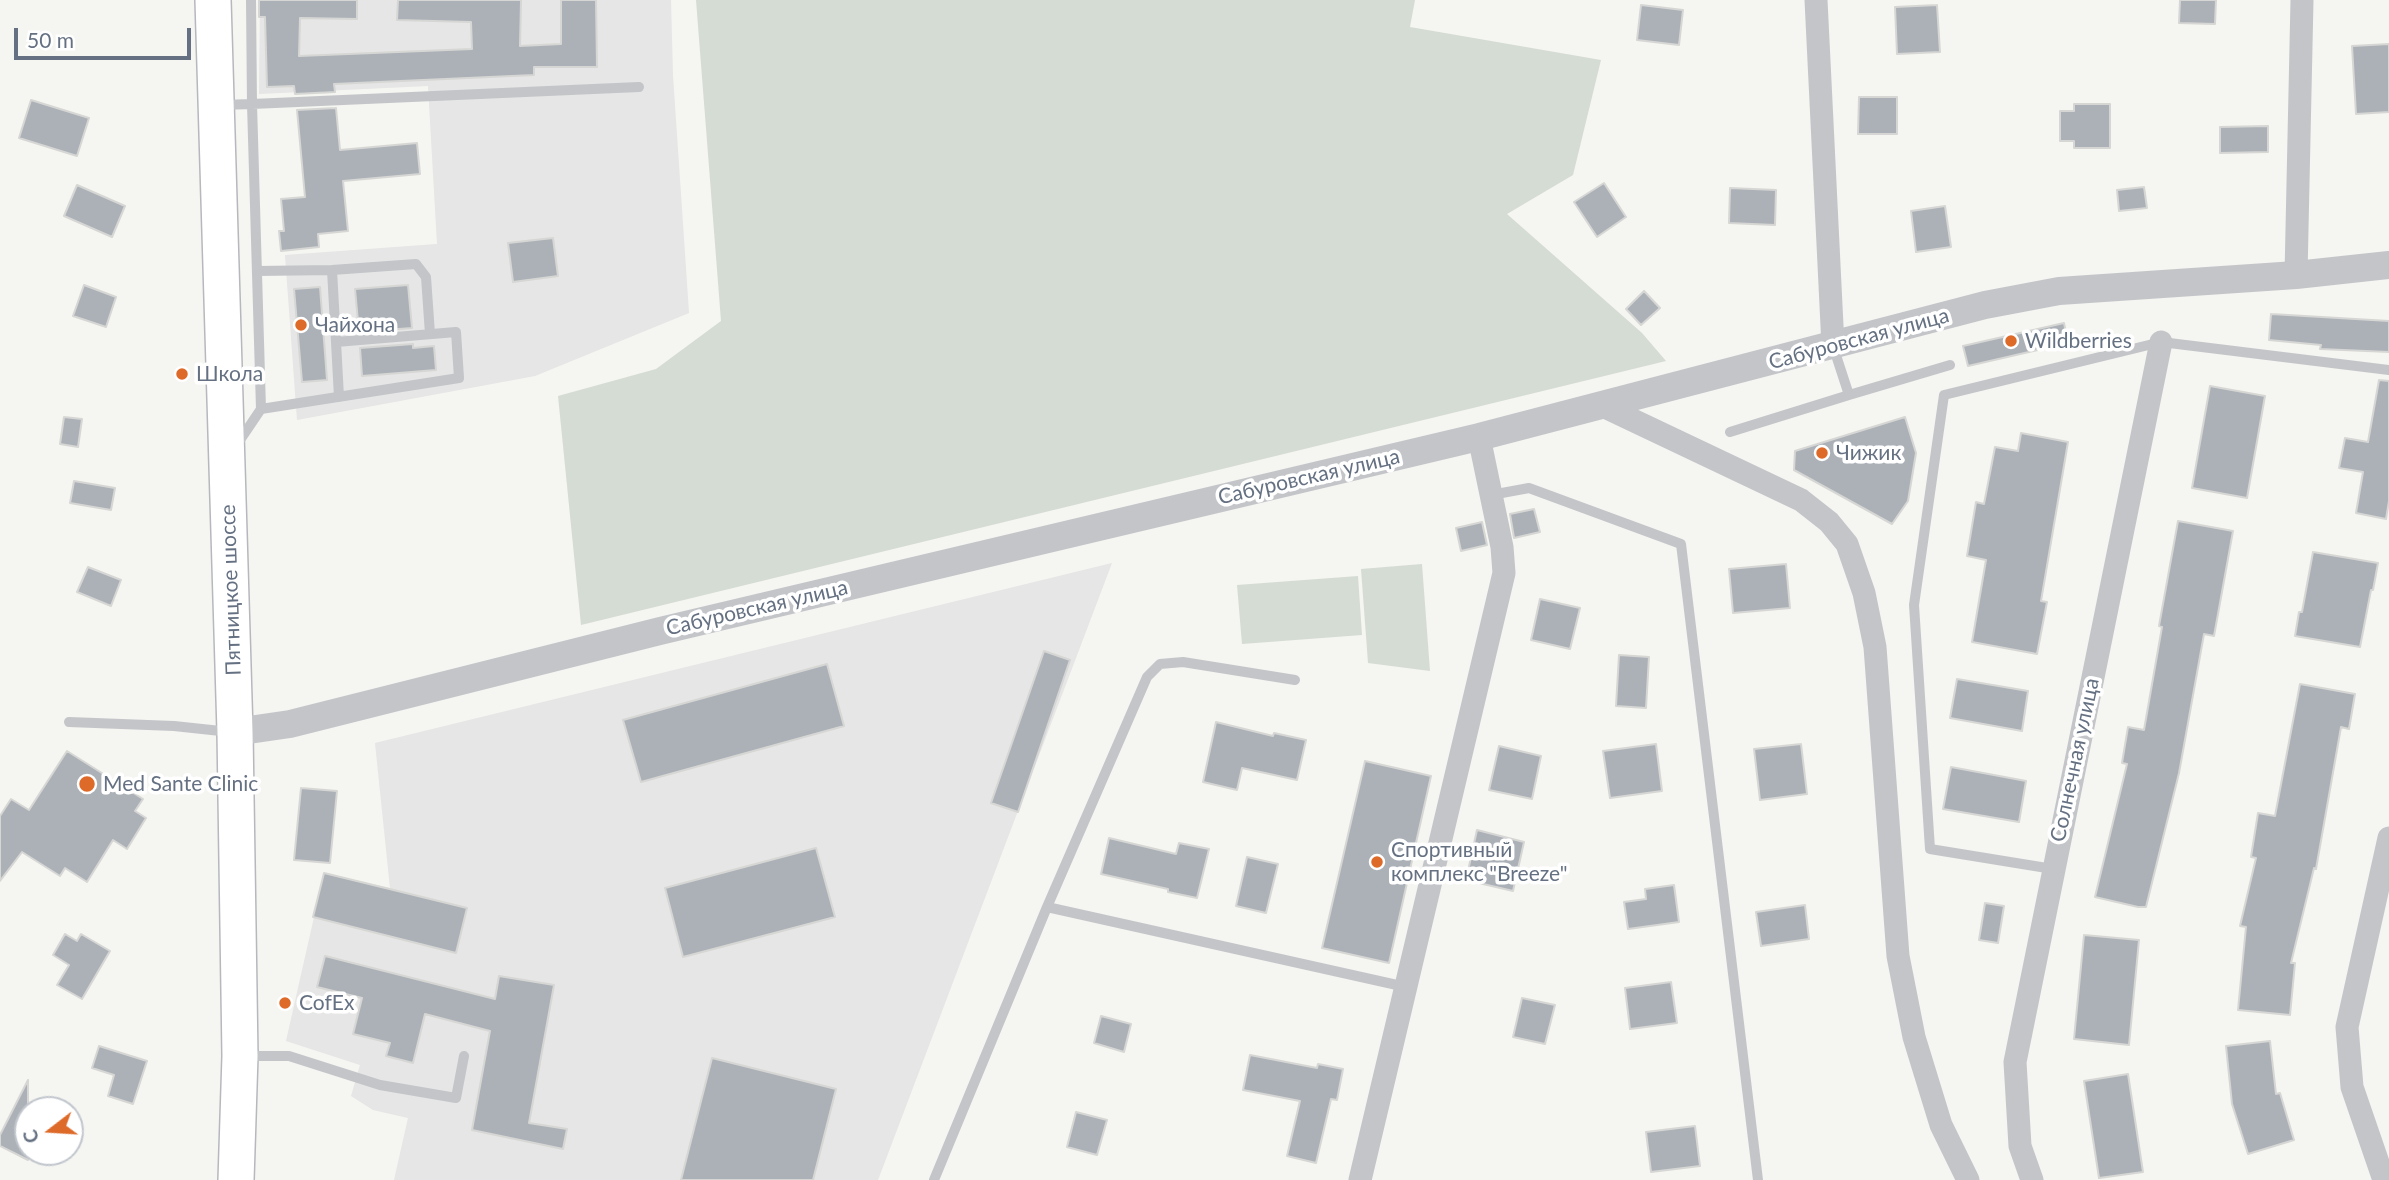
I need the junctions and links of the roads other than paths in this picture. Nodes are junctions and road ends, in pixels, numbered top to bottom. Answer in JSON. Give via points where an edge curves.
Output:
{"nodes":[{"id":1,"x":213,"y":0,"type":"edge"},
{"id":2,"x":251,"y":0,"type":"edge"},
{"id":3,"x":1816,"y":0,"type":"edge"},
{"id":4,"x":2302,"y":0,"type":"edge"},
{"id":5,"x":639,"y":87,"type":"dead end"},
{"id":6,"x":252,"y":104,"type":"junction"},
{"id":7,"x":216,"y":105,"type":"junction"},
{"id":8,"x":2389,"y":265,"type":"edge"},
{"id":9,"x":332,"y":270,"type":"junction"},
{"id":10,"x":257,"y":271,"type":"junction"},
{"id":11,"x":2297,"y":275,"type":"junction"},
{"id":12,"x":430,"y":334,"type":"junction"},
{"id":13,"x":336,"y":342,"type":"junction"},
{"id":14,"x":2161,"y":342,"type":"junction"},
{"id":15,"x":1833,"y":346,"type":"junction"},
{"id":16,"x":1950,"y":365,"type":"dead end"},
{"id":17,"x":2389,"y":370,"type":"edge"},
{"id":18,"x":1849,"y":395,"type":"junction"},
{"id":19,"x":340,"y":397,"type":"junction"},
{"id":20,"x":1603,"y":406,"type":"junction"},
{"id":21,"x":261,"y":409,"type":"junction"},
{"id":22,"x":1730,"y":432,"type":"dead end"},
{"id":23,"x":1479,"y":437,"type":"junction"},
{"id":24,"x":227,"y":460,"type":"junction"},
{"id":25,"x":1491,"y":495,"type":"junction"},
{"id":26,"x":1295,"y":680,"type":"dead end"},
{"id":27,"x":69,"y":722,"type":"dead end"},
{"id":28,"x":235,"y":732,"type":"junction"},
{"id":29,"x":2389,"y":838,"type":"edge"},
{"id":30,"x":2053,"y":869,"type":"junction"},
{"id":31,"x":1047,"y":907,"type":"junction"},
{"id":32,"x":1406,"y":987,"type":"junction"},
{"id":33,"x":240,"y":1056,"type":"junction"},
{"id":34,"x":464,"y":1056,"type":"dead end"},
{"id":35,"x":2382,"y":1149,"type":"edge"},
{"id":36,"x":236,"y":1180,"type":"edge"},
{"id":37,"x":934,"y":1180,"type":"edge"},
{"id":38,"x":1360,"y":1180,"type":"edge"},
{"id":39,"x":1758,"y":1180,"type":"edge"},
{"id":40,"x":1968,"y":1180,"type":"edge"},
{"id":41,"x":2032,"y":1180,"type":"edge"},
{"id":42,"x":2384,"y":1180,"type":"edge"}],
"edges":[{"from":1,"to":7,"type":"main road","name":"Пятницкое шоссе"},
{"from":2,"to":6,"type":"lane"},
{"from":3,"to":15,"type":"street"},
{"from":4,"to":11,"type":"street"},
{"from":5,"to":6,"type":"lane"},
{"from":6,"to":7,"type":"lane"},
{"from":6,"to":10,"type":"lane"},
{"from":7,"to":24,"type":"main road","name":"Пятницкое шоссе"},
{"from":8,"to":11,"type":"street","name":"Сабуровская улица"},
{"from":9,"to":10,"type":"lane"},
{"from":9,"to":12,"type":"lane","via":[[416,264],[426,277]]},
{"from":9,"to":13,"type":"lane"},
{"from":10,"to":21,"type":"lane"},
{"from":11,"to":15,"type":"street","name":"Сабуровская улица","via":[[2059,291],[1985,305]]},
{"from":12,"to":13,"type":"lane"},
{"from":12,"to":19,"type":"lane","via":[[456,332],[459,378]]},
{"from":13,"to":19,"type":"lane"},
{"from":14,"to":17,"type":"lane"},
{"from":14,"to":30,"type":"street","name":"Солнечная улица"},
{"from":14,"to":30,"type":"lane","via":[[1944,395],[1914,605],[1930,849]]},
{"from":15,"to":18,"type":"lane"},
{"from":15,"to":20,"type":"street","name":"Сабуровская улица"},
{"from":16,"to":18,"type":"lane"},
{"from":18,"to":22,"type":"lane"},
{"from":19,"to":21,"type":"lane"},
{"from":20,"to":23,"type":"street","name":"Сабуровская улица"},
{"from":20,"to":40,"type":"street","via":[[1801,500],[1847,544],[1864,593],[1875,647],[1898,956],[1914,1037],[1941,1125]]},
{"from":21,"to":24,"type":"lane"},
{"from":23,"to":25,"type":"street"},
{"from":23,"to":28,"type":"street","name":"Сабуровская улица","via":[[660,631],[290,724]]},
{"from":24,"to":28,"type":"main road","name":"Пятницкое шоссе"},
{"from":25,"to":32,"type":"street","via":[[1504,573]]},
{"from":25,"to":39,"type":"lane","via":[[1529,488],[1681,544]]},
{"from":26,"to":31,"type":"lane","via":[[1183,662],[1160,664],[1147,677]]},
{"from":27,"to":28,"type":"lane"},
{"from":28,"to":33,"type":"main road","name":"Пятницкое шоссе"},
{"from":29,"to":35,"type":"street","via":[[2347,1027],[2352,1087]]},
{"from":30,"to":41,"type":"street","name":"Солнечная улица","via":[[2015,1062],[2020,1146]]},
{"from":31,"to":32,"type":"lane"},
{"from":31,"to":37,"type":"lane"},
{"from":32,"to":38,"type":"street"},
{"from":33,"to":34,"type":"lane","via":[[289,1056],[380,1085],[456,1098]]},
{"from":33,"to":36,"type":"main road","name":"Пятницкое шоссе"},
{"from":35,"to":42,"type":"street"}]}
